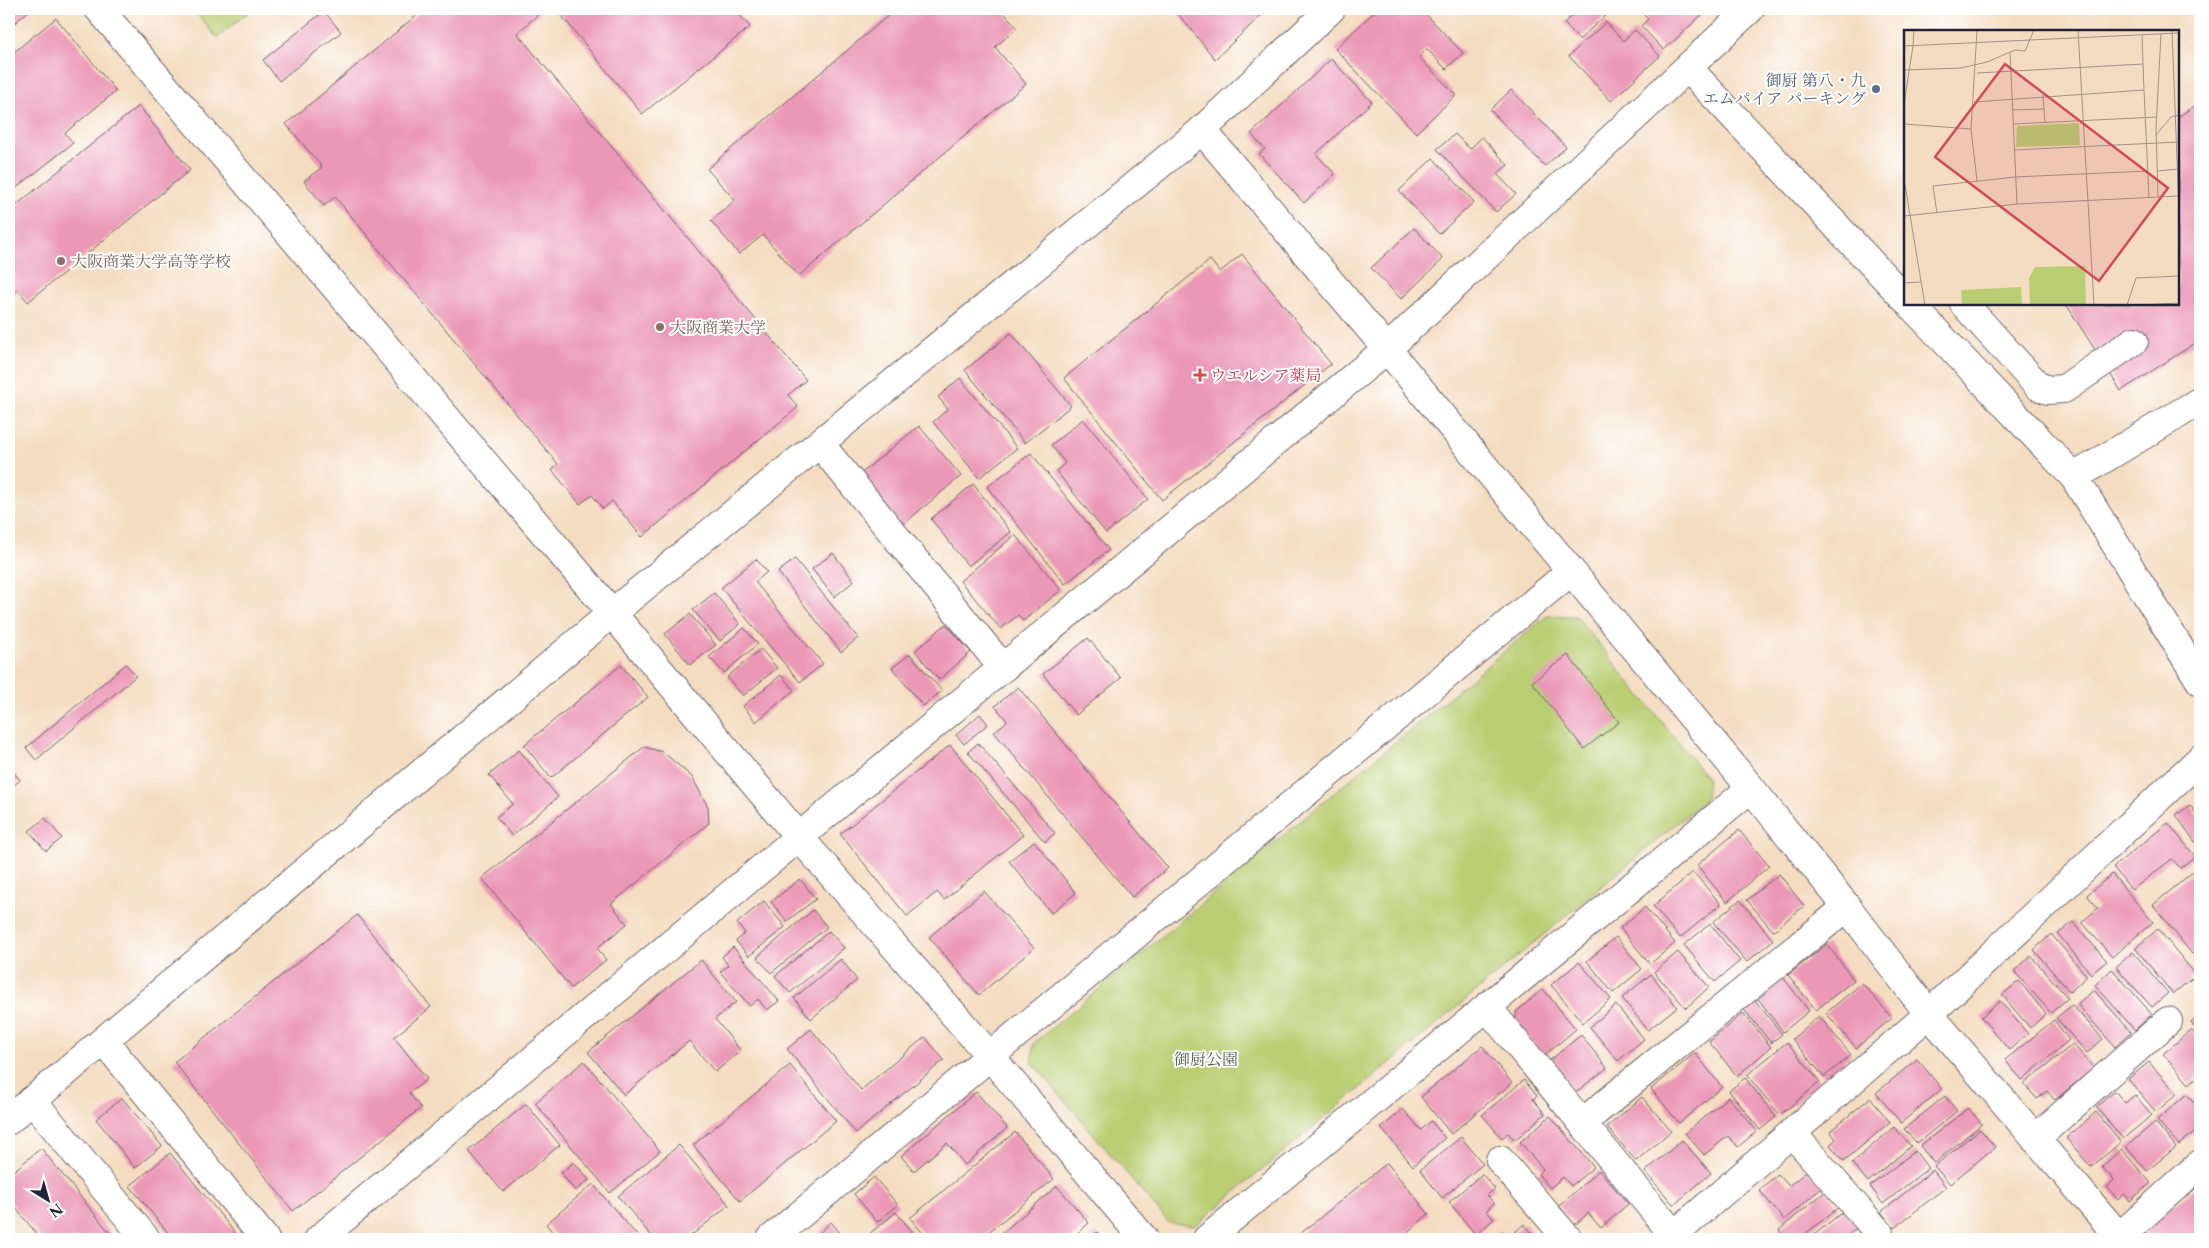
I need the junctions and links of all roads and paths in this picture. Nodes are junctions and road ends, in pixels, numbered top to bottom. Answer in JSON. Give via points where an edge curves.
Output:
{"nodes":[{"id":1,"x":99,"y":9,"type":"edge"},
{"id":2,"x":1331,"y":9,"type":"edge"},
{"id":3,"x":1750,"y":9,"type":"edge"},
{"id":4,"x":1688,"y":68,"type":"junction"},
{"id":5,"x":1202,"y":130,"type":"junction"},
{"id":6,"x":1900,"y":282,"type":"edge"},
{"id":7,"x":1911,"y":305,"type":"edge"},
{"id":8,"x":1965,"y":305,"type":"edge"},
{"id":9,"x":2134,"y":341,"type":"dead end"},
{"id":10,"x":1387,"y":349,"type":"junction"},
{"id":11,"x":2200,"y":401,"type":"edge"},
{"id":12,"x":820,"y":444,"type":"junction"},
{"id":13,"x":2074,"y":477,"type":"junction"},
{"id":14,"x":1570,"y":572,"type":"junction"},
{"id":15,"x":612,"y":613,"type":"junction"},
{"id":16,"x":1003,"y":668,"type":"junction"},
{"id":17,"x":2200,"y":681,"type":"edge"},
{"id":18,"x":2200,"y":759,"type":"edge"},
{"id":19,"x":1751,"y":788,"type":"junction"},
{"id":20,"x":799,"y":837,"type":"junction"},
{"id":21,"x":1847,"y":906,"type":"junction"},
{"id":22,"x":1487,"y":1007,"type":"junction"},
{"id":23,"x":1930,"y":1014,"type":"junction"},
{"id":24,"x":2168,"y":1021,"type":"dead end"},
{"id":25,"x":104,"y":1041,"type":"junction"},
{"id":26,"x":990,"y":1056,"type":"junction"},
{"id":27,"x":32,"y":1100,"type":"junction"},
{"id":28,"x":9,"y":1120,"type":"edge"},
{"id":29,"x":1583,"y":1122,"type":"junction"},
{"id":30,"x":1792,"y":1133,"type":"junction"},
{"id":31,"x":2035,"y":1139,"type":"junction"},
{"id":32,"x":1500,"y":1160,"type":"dead end"},
{"id":33,"x":2200,"y":1164,"type":"edge"},
{"id":34,"x":1879,"y":1233,"type":"dead end"},
{"id":35,"x":1672,"y":1237,"type":"edge"},
{"id":36,"x":146,"y":1239,"type":"edge"},
{"id":37,"x":265,"y":1239,"type":"edge"},
{"id":38,"x":319,"y":1239,"type":"edge"},
{"id":39,"x":771,"y":1239,"type":"edge"},
{"id":40,"x":1144,"y":1239,"type":"edge"},
{"id":41,"x":1207,"y":1239,"type":"edge"},
{"id":42,"x":1568,"y":1239,"type":"edge"},
{"id":43,"x":2119,"y":1239,"type":"edge"}],
"edges":[{"from":1,"to":15,"type":"street"},
{"from":2,"to":5,"type":"street"},
{"from":3,"to":4,"type":"street"},
{"from":4,"to":6,"type":"street"},
{"from":4,"to":10,"type":"street"},
{"from":5,"to":10,"type":"street"},
{"from":5,"to":12,"type":"street"},
{"from":7,"to":13,"type":"street"},
{"from":8,"to":9,"type":"street","via":[[2038,386],[2048,390],[2064,389]]},
{"from":10,"to":14,"type":"street"},
{"from":10,"to":16,"type":"street"},
{"from":11,"to":13,"type":"street"},
{"from":12,"to":15,"type":"street"},
{"from":12,"to":16,"type":"street"},
{"from":13,"to":17,"type":"street"},
{"from":14,"to":19,"type":"street"},
{"from":14,"to":26,"type":"street"},
{"from":15,"to":20,"type":"street"},
{"from":15,"to":25,"type":"street"},
{"from":16,"to":20,"type":"street"},
{"from":18,"to":23,"type":"street"},
{"from":19,"to":21,"type":"street"},
{"from":19,"to":22,"type":"street"},
{"from":20,"to":26,"type":"street"},
{"from":20,"to":38,"type":"street"},
{"from":21,"to":23,"type":"street"},
{"from":21,"to":29,"type":"street"},
{"from":22,"to":29,"type":"street"},
{"from":22,"to":41,"type":"street"},
{"from":23,"to":30,"type":"street"},
{"from":23,"to":31,"type":"street"},
{"from":24,"to":31,"type":"street"},
{"from":25,"to":27,"type":"street"},
{"from":25,"to":37,"type":"street"},
{"from":26,"to":39,"type":"street"},
{"from":26,"to":40,"type":"street"},
{"from":27,"to":28,"type":"street"},
{"from":27,"to":36,"type":"street"},
{"from":29,"to":35,"type":"street"},
{"from":30,"to":34,"type":"street"},
{"from":30,"to":35,"type":"street"},
{"from":31,"to":43,"type":"street"},
{"from":32,"to":42,"type":"street"},
{"from":33,"to":43,"type":"street"}]}
